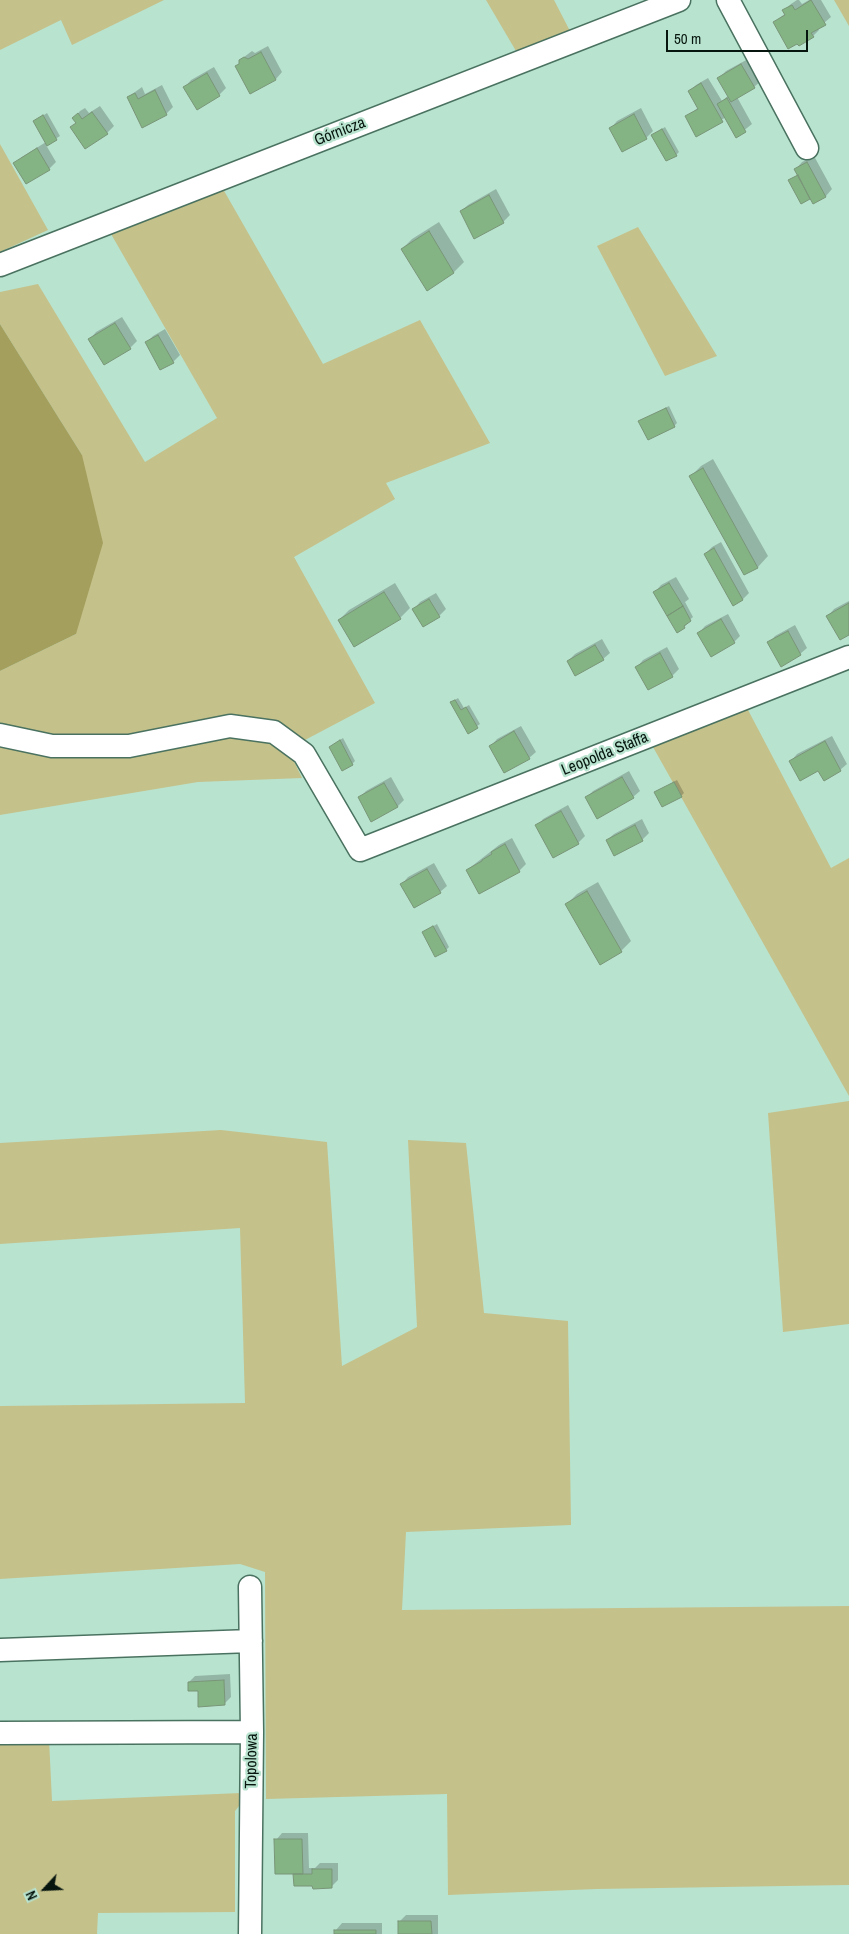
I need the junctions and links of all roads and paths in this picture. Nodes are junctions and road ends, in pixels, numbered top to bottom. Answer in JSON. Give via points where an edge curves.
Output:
{"nodes":[{"id":1,"x":679,"y":0,"type":"edge"},
{"id":2,"x":728,"y":0,"type":"edge"},
{"id":3,"x":807,"y":148,"type":"dead end"},
{"id":4,"x":0,"y":265,"type":"edge"},
{"id":5,"x":849,"y":657,"type":"edge"},
{"id":6,"x":0,"y":735,"type":"edge"},
{"id":7,"x":250,"y":1587,"type":"dead end"},
{"id":8,"x":251,"y":1641,"type":"junction"},
{"id":9,"x":0,"y":1650,"type":"edge"},
{"id":10,"x":252,"y":1732,"type":"junction"},
{"id":11,"x":0,"y":1733,"type":"edge"},
{"id":12,"x":250,"y":1934,"type":"edge"}],
"edges":[{"from":1,"to":4,"type":"street","name":"Górnicza"},
{"from":2,"to":3,"type":"street"},
{"from":5,"to":6,"type":"street","name":"Leopolda Staffa","via":[[360,850],[304,754],[274,732],[230,726],[129,746],[52,746]]},
{"from":7,"to":8,"type":"street","name":"Topolowa"},
{"from":8,"to":9,"type":"street"},
{"from":8,"to":10,"type":"street","name":"Topolowa"},
{"from":10,"to":11,"type":"street"},
{"from":10,"to":12,"type":"street","name":"Topolowa"}]}
